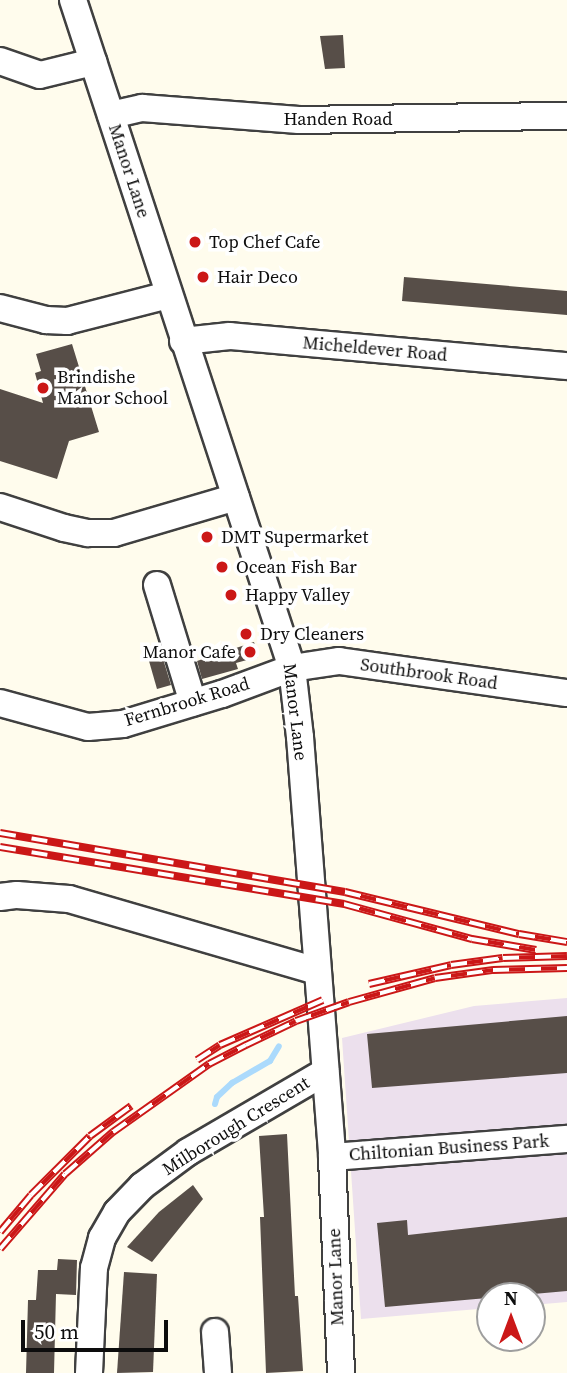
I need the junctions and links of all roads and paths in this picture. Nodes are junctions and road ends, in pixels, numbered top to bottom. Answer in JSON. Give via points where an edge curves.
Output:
{"nodes":[{"id":1,"x":72,"y":0,"type":"edge"},
{"id":2,"x":0,"y":61,"type":"edge"},
{"id":3,"x":93,"y":62,"type":"junction"},
{"id":4,"x":111,"y":115,"type":"junction"},
{"id":5,"x":567,"y":116,"type":"edge"},
{"id":6,"x":168,"y":295,"type":"junction"},
{"id":7,"x":0,"y":308,"type":"edge"},
{"id":8,"x":183,"y":341,"type":"junction"},
{"id":9,"x":567,"y":366,"type":"edge"},
{"id":10,"x":236,"y":497,"type":"junction"},
{"id":11,"x":0,"y":507,"type":"edge"},
{"id":12,"x":156,"y":585,"type":"dead end"},
{"id":13,"x":292,"y":668,"type":"junction"},
{"id":14,"x":567,"y":693,"type":"edge"},
{"id":15,"x":0,"y":703,"type":"edge"},
{"id":16,"x":192,"y":703,"type":"junction"},
{"id":17,"x":0,"y":897,"type":"edge"},
{"id":18,"x":317,"y":971,"type":"junction"},
{"id":19,"x":325,"y":1072,"type":"junction"},
{"id":20,"x":567,"y":1139,"type":"edge"},
{"id":21,"x":332,"y":1157,"type":"junction"},
{"id":22,"x":215,"y":1332,"type":"dead end"},
{"id":23,"x":89,"y":1373,"type":"edge"},
{"id":24,"x":218,"y":1373,"type":"edge"},
{"id":25,"x":341,"y":1373,"type":"edge"}],
"edges":[{"from":1,"to":3,"type":"street","name":"Manor Lane"},
{"from":2,"to":3,"type":"street","via":[[40,75]]},
{"from":3,"to":4,"type":"street","name":"Manor Lane"},
{"from":4,"to":5,"type":"street","name":"Handen Road","via":[[142,108],[299,120]]},
{"from":4,"to":6,"type":"street","name":"Manor Lane"},
{"from":6,"to":7,"type":"street","via":[[67,321]]},
{"from":6,"to":8,"type":"street","name":"Manor Lane"},
{"from":8,"to":9,"type":"street","name":"Micheldever Road","via":[[230,337]]},
{"from":8,"to":10,"type":"street","name":"Manor Lane"},
{"from":10,"to":11,"type":"street","via":[[114,533],[64,528]]},
{"from":10,"to":13,"type":"street","name":"Manor Lane"},
{"from":12,"to":16,"type":"street"},
{"from":13,"to":14,"type":"street","name":"Southbrook Road","via":[[338,661]]},
{"from":13,"to":16,"type":"street","name":"Fernbrook Road"},
{"from":13,"to":18,"type":"street","name":"Manor Lane"},
{"from":15,"to":16,"type":"street","name":"Fernbrook Road","via":[[88,727],[123,724]]},
{"from":17,"to":18,"type":"street","via":[[69,900]]},
{"from":18,"to":19,"type":"street","name":"Manor Lane"},
{"from":19,"to":21,"type":"street","name":"Manor Lane"},
{"from":19,"to":23,"type":"street","name":"Milborough Crescent","via":[[188,1152],[142,1186],[117,1212],[102,1238],[94,1268]]},
{"from":20,"to":21,"type":"street","name":"Chiltonian Business Park"},
{"from":21,"to":25,"type":"street","name":"Manor Lane"},
{"from":22,"to":24,"type":"street"}]}
